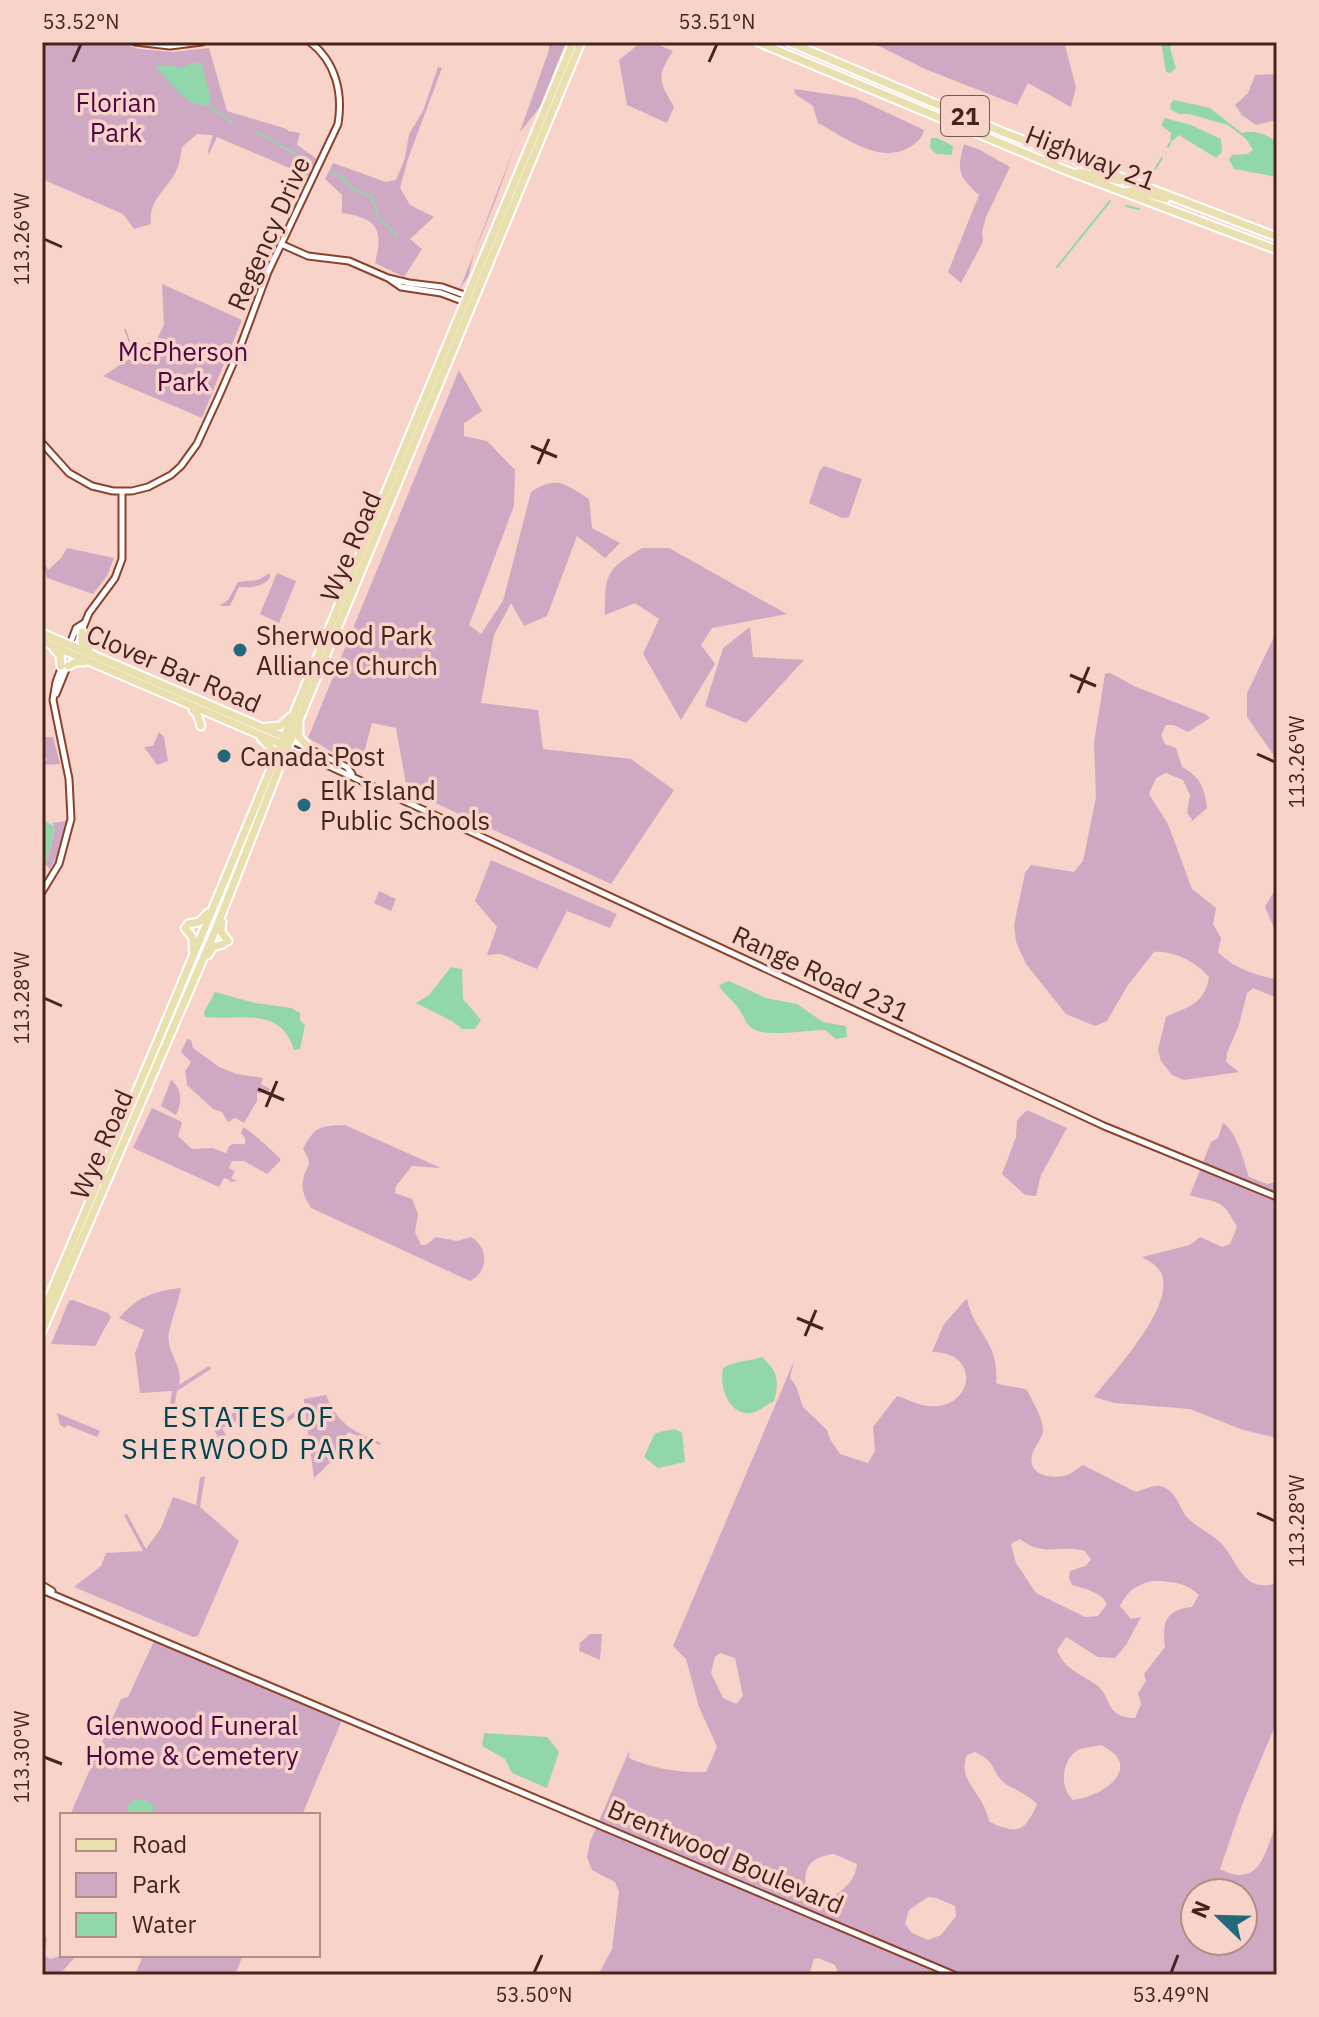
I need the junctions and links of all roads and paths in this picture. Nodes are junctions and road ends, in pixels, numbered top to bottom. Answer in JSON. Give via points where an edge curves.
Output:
{"nodes":[{"id":1,"x":135,"y":42,"type":"edge"},
{"id":2,"x":202,"y":42,"type":"edge"},
{"id":3,"x":310,"y":42,"type":"edge"},
{"id":4,"x":573,"y":42,"type":"edge"},
{"id":5,"x":581,"y":42,"type":"edge"},
{"id":6,"x":758,"y":42,"type":"edge"},
{"id":7,"x":789,"y":42,"type":"edge"},
{"id":8,"x":1065,"y":170,"type":"junction"},
{"id":9,"x":1127,"y":180,"type":"junction"},
{"id":10,"x":1124,"y":192,"type":"junction"},
{"id":11,"x":1184,"y":202,"type":"junction"},
{"id":12,"x":1277,"y":237,"type":"edge"},
{"id":13,"x":281,"y":244,"type":"junction"},
{"id":14,"x":1277,"y":250,"type":"edge"},
{"id":15,"x":470,"y":301,"type":"junction"},
{"id":16,"x":42,"y":443,"type":"edge"},
{"id":17,"x":122,"y":491,"type":"junction"},
{"id":18,"x":84,"y":623,"type":"junction"},
{"id":19,"x":82,"y":632,"type":"junction"},
{"id":20,"x":42,"y":633,"type":"edge"},
{"id":21,"x":42,"y":641,"type":"edge"},
{"id":22,"x":71,"y":650,"type":"junction"},
{"id":23,"x":96,"y":661,"type":"junction"},
{"id":24,"x":64,"y":666,"type":"junction"},
{"id":25,"x":188,"y":705,"type":"junction"},
{"id":26,"x":296,"y":709,"type":"junction"},
{"id":27,"x":299,"y":721,"type":"junction"},
{"id":28,"x":201,"y":726,"type":"dead end"},
{"id":29,"x":258,"y":730,"type":"junction"},
{"id":30,"x":286,"y":742,"type":"junction"},
{"id":31,"x":308,"y":752,"type":"junction"},
{"id":32,"x":276,"y":766,"type":"junction"},
{"id":33,"x":42,"y":892,"type":"edge"},
{"id":34,"x":218,"y":897,"type":"junction"},
{"id":35,"x":226,"y":903,"type":"junction"},
{"id":36,"x":193,"y":957,"type":"junction"},
{"id":37,"x":198,"y":970,"type":"junction"},
{"id":38,"x":1277,"y":1197,"type":"edge"},
{"id":39,"x":42,"y":1314,"type":"edge"},
{"id":40,"x":42,"y":1331,"type":"edge"},
{"id":41,"x":42,"y":1587,"type":"edge"},
{"id":42,"x":954,"y":1975,"type":"edge"}],
"edges":[{"from":1,"to":2,"type":"street"},
{"from":3,"to":13,"type":"street","name":"Regency Drive","via":[[334,74],[339,116]]},
{"from":4,"to":15,"type":"main road","name":"Wye Road"},
{"from":5,"to":15,"type":"main road","name":"Wye Road"},
{"from":6,"to":8,"type":"main road","name":"Highway 21","number":"21"},
{"from":7,"to":9,"type":"main road","name":"Highway 21","number":"21"},
{"from":8,"to":9,"type":"main road"},
{"from":8,"to":10,"type":"main road","name":"Highway 21","number":"21"},
{"from":9,"to":11,"type":"main road","name":"Highway 21","number":"21"},
{"from":10,"to":11,"type":"main road"},
{"from":10,"to":14,"type":"main road","name":"Highway 21","number":"21"},
{"from":11,"to":12,"type":"main road","name":"Highway 21","number":"21"},
{"from":13,"to":15,"type":"street","via":[[308,256],[357,263],[388,278],[442,287]]},
{"from":13,"to":17,"type":"street","name":"Regency Drive","via":[[190,455],[159,482]]},
{"from":15,"to":26,"type":"main road","name":"Wye Road"},
{"from":15,"to":27,"type":"main road","name":"Wye Road"},
{"from":16,"to":17,"type":"street","name":"Regency Drive","via":[[76,477]]},
{"from":17,"to":18,"type":"street","via":[[122,559]]},
{"from":18,"to":19,"type":"street"},
{"from":18,"to":22,"type":"street","via":[[76,628]]},
{"from":19,"to":22,"type":"street"},
{"from":19,"to":23,"type":"main road","via":[[84,646]]},
{"from":20,"to":22,"type":"main road","name":"Clover Bar Road"},
{"from":21,"to":22,"type":"main road","name":"Clover Bar Road"},
{"from":21,"to":24,"type":"main road","via":[[57,651]]},
{"from":22,"to":23,"type":"main road","name":"Clover Bar Road"},
{"from":22,"to":24,"type":"street"},
{"from":23,"to":24,"type":"main road"},
{"from":23,"to":25,"type":"main road","name":"Clover Bar Road"},
{"from":23,"to":29,"type":"main road","name":"Clover Bar Road"},
{"from":24,"to":33,"type":"street","via":[[53,700],[69,779],[71,819],[59,864]]},
{"from":25,"to":28,"type":"main road"},
{"from":25,"to":29,"type":"main road","name":"Clover Bar Road"},
{"from":26,"to":29,"type":"main road","via":[[280,726]]},
{"from":26,"to":30,"type":"main road","name":"Wye Road"},
{"from":27,"to":30,"type":"main road","name":"Wye Road"},
{"from":27,"to":31,"type":"main road","via":[[299,737]]},
{"from":29,"to":30,"type":"main road","name":"Clover Bar Road"},
{"from":29,"to":32,"type":"main road","via":[[274,751]]},
{"from":30,"to":31,"type":"street","name":"Range Road 231"},
{"from":30,"to":32,"type":"main road","name":"Wye Road"},
{"from":31,"to":32,"type":"main road"},
{"from":31,"to":38,"type":"street","name":"Range Road 231","via":[[1104,1126]]},
{"from":32,"to":34,"type":"main road","name":"Wye Road"},
{"from":32,"to":35,"type":"main road","name":"Wye Road"},
{"from":34,"to":36,"type":"main road","name":"Wye Road"},
{"from":34,"to":36,"type":"main road","via":[[202,921],[186,926],[193,938]]},
{"from":35,"to":37,"type":"main road","name":"Wye Road"},
{"from":35,"to":37,"type":"main road","via":[[220,930],[225,942],[213,947]]},
{"from":36,"to":39,"type":"main road","name":"Wye Road"},
{"from":37,"to":40,"type":"main road","name":"Wye Road"},
{"from":41,"to":42,"type":"street","name":"Brentwood Boulevard"}]}
